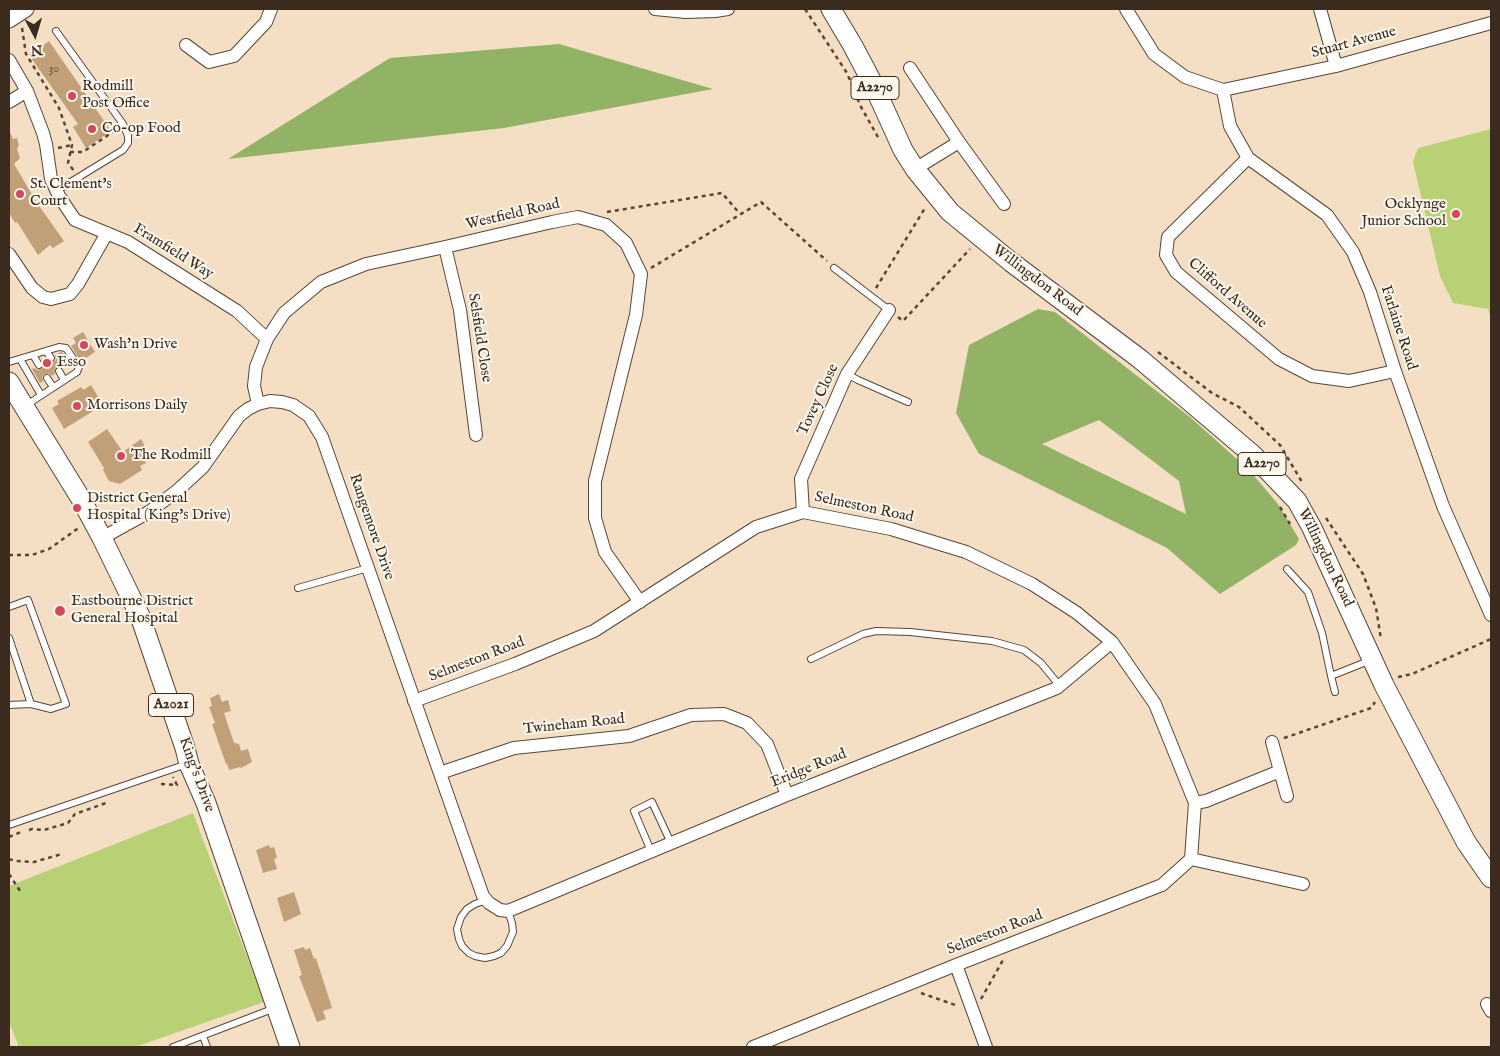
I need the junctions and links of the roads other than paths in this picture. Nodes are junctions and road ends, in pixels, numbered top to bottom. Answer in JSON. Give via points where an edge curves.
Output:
{"nodes":[{"id":1,"x":271,"y":9,"type":"edge"},
{"id":2,"x":655,"y":9,"type":"edge"},
{"id":3,"x":728,"y":9,"type":"edge"},
{"id":4,"x":1126,"y":9,"type":"edge"},
{"id":5,"x":1320,"y":9,"type":"edge"},
{"id":6,"x":834,"y":10,"type":"edge"},
{"id":7,"x":1491,"y":23,"type":"edge"},
{"id":8,"x":56,"y":31,"type":"dead end"},
{"id":9,"x":186,"y":45,"type":"dead end"},
{"id":10,"x":9,"y":60,"type":"edge"},
{"id":11,"x":1336,"y":66,"type":"junction"},
{"id":12,"x":910,"y":68,"type":"dead end"},
{"id":13,"x":33,"y":88,"type":"junction"},
{"id":14,"x":1223,"y":90,"type":"junction"},
{"id":15,"x":9,"y":102,"type":"edge"},
{"id":16,"x":959,"y":142,"type":"junction"},
{"id":17,"x":1248,"y":158,"type":"junction"},
{"id":18,"x":915,"y":170,"type":"junction"},
{"id":19,"x":56,"y":191,"type":"junction"},
{"id":20,"x":1004,"y":204,"type":"dead end"},
{"id":21,"x":107,"y":234,"type":"junction"},
{"id":22,"x":445,"y":247,"type":"junction"},
{"id":23,"x":9,"y":254,"type":"edge"},
{"id":24,"x":834,"y":268,"type":"road end"},
{"id":25,"x":889,"y":310,"type":"joint"},
{"id":26,"x":266,"y":340,"type":"junction"},
{"id":27,"x":46,"y":351,"type":"junction"},
{"id":28,"x":33,"y":355,"type":"junction"},
{"id":29,"x":51,"y":358,"type":"dead end"},
{"id":30,"x":20,"y":359,"type":"junction"},
{"id":31,"x":9,"y":362,"type":"edge"},
{"id":32,"x":40,"y":365,"type":"dead end"},
{"id":33,"x":1395,"y":370,"type":"junction"},
{"id":34,"x":59,"y":371,"type":"dead end"},
{"id":35,"x":847,"y":374,"type":"junction"},
{"id":36,"x":47,"y":378,"type":"dead end"},
{"id":37,"x":64,"y":380,"type":"junction"},
{"id":38,"x":9,"y":382,"type":"edge"},
{"id":39,"x":53,"y":387,"type":"junction"},
{"id":40,"x":41,"y":395,"type":"junction"},
{"id":41,"x":908,"y":402,"type":"dead end"},
{"id":42,"x":258,"y":404,"type":"junction"},
{"id":43,"x":24,"y":406,"type":"junction"},
{"id":44,"x":476,"y":435,"type":"dead end"},
{"id":45,"x":803,"y":512,"type":"junction"},
{"id":46,"x":102,"y":538,"type":"junction"},
{"id":47,"x":368,"y":568,"type":"junction"},
{"id":48,"x":1287,"y":569,"type":"dead end"},
{"id":49,"x":298,"y":588,"type":"dead end"},
{"id":50,"x":640,"y":602,"type":"junction"},
{"id":51,"x":9,"y":607,"type":"edge"},
{"id":52,"x":1491,"y":615,"type":"edge"},
{"id":53,"x":9,"y":638,"type":"edge"},
{"id":54,"x":1112,"y":642,"type":"junction"},
{"id":55,"x":811,"y":659,"type":"dead end"},
{"id":56,"x":1372,"y":660,"type":"junction"},
{"id":57,"x":1330,"y":676,"type":"junction"},
{"id":58,"x":1059,"y":685,"type":"junction"},
{"id":59,"x":1335,"y":692,"type":"dead end"},
{"id":60,"x":414,"y":701,"type":"junction"},
{"id":61,"x":31,"y":704,"type":"junction"},
{"id":62,"x":9,"y":705,"type":"edge"},
{"id":63,"x":1272,"y":742,"type":"dead end"},
{"id":64,"x":188,"y":764,"type":"junction"},
{"id":65,"x":1280,"y":771,"type":"junction"},
{"id":66,"x":440,"y":774,"type":"junction"},
{"id":67,"x":788,"y":795,"type":"junction"},
{"id":68,"x":1287,"y":796,"type":"dead end"},
{"id":69,"x":1195,"y":803,"type":"junction"},
{"id":70,"x":9,"y":825,"type":"edge"},
{"id":71,"x":671,"y":843,"type":"junction"},
{"id":72,"x":651,"y":851,"type":"junction"},
{"id":73,"x":1191,"y":859,"type":"junction"},
{"id":74,"x":1491,"y":878,"type":"edge"},
{"id":75,"x":1303,"y":884,"type":"dead end"},
{"id":76,"x":486,"y":900,"type":"junction"},
{"id":77,"x":508,"y":911,"type":"junction"},
{"id":78,"x":956,"y":966,"type":"junction"},
{"id":79,"x":276,"y":1008,"type":"junction"},
{"id":80,"x":202,"y":1036,"type":"junction"},
{"id":81,"x":173,"y":1047,"type":"edge"},
{"id":82,"x":207,"y":1047,"type":"edge"},
{"id":83,"x":290,"y":1047,"type":"edge"},
{"id":84,"x":753,"y":1047,"type":"edge"},
{"id":85,"x":986,"y":1047,"type":"edge"}],
"edges":[{"from":1,"to":9,"type":"street","via":[[266,22],[234,56],[209,62]]},
{"from":2,"to":3,"type":"street","via":[[686,12]]},
{"from":4,"to":14,"type":"street","via":[[1154,54],[1185,77]]},
{"from":5,"to":11,"type":"street"},
{"from":6,"to":18,"type":"main road","name":"Willingdon Road","number":"A2270"},
{"from":7,"to":11,"type":"street","name":"Stuart Avenue"},
{"from":8,"to":19,"type":"lane","via":[[122,124],[128,143],[123,150]]},
{"from":10,"to":13,"type":"street","name":"Framfield Way"},
{"from":11,"to":14,"type":"street","name":"Stuart Avenue"},
{"from":12,"to":16,"type":"street"},
{"from":13,"to":15,"type":"street"},
{"from":13,"to":19,"type":"street","name":"Framfield Way"},
{"from":14,"to":17,"type":"street","name":"Farlaine Road","via":[[1230,126]]},
{"from":16,"to":18,"type":"street"},
{"from":16,"to":20,"type":"street"},
{"from":17,"to":33,"type":"street","name":"Farlaine Road","via":[[1328,215],[1353,252],[1370,292]]},
{"from":17,"to":33,"type":"street","name":"Clifford Avenue","via":[[1168,237],[1166,254],[1176,272],[1279,360],[1312,376],[1349,381]]},
{"from":18,"to":56,"type":"main road","name":"Willingdon Road","number":"A2270","via":[[950,212],[1140,359],[1253,455],[1297,501]]},
{"from":19,"to":21,"type":"street","name":"Framfield Way","via":[[75,220]]},
{"from":21,"to":23,"type":"street","via":[[70,294],[51,299],[43,298],[32,288]]},
{"from":21,"to":26,"type":"street","name":"Framfield Way","via":[[128,242],[237,310]]},
{"from":22,"to":26,"type":"street","name":"Westfield Road","via":[[366,264],[320,282],[284,314]]},
{"from":22,"to":44,"type":"street","name":"Selsfield Close","via":[[460,310]]},
{"from":22,"to":50,"type":"street","name":"Westfield Road","via":[[578,217],[606,225],[626,243],[641,274],[636,315],[595,481],[595,518],[605,552]]},
{"from":24,"to":25,"type":"lane"},
{"from":25,"to":35,"type":"street","name":"Tovey Close"},
{"from":26,"to":42,"type":"street","name":"Westfield Road","via":[[256,367],[254,386]]},
{"from":27,"to":28,"type":"lane"},
{"from":27,"to":29,"type":"lane"},
{"from":27,"to":37,"type":"lane","via":[[66,348],[79,367]]},
{"from":28,"to":30,"type":"lane"},
{"from":28,"to":32,"type":"lane"},
{"from":30,"to":31,"type":"lane"},
{"from":30,"to":40,"type":"lane"},
{"from":33,"to":52,"type":"street","name":"Farlaine Road","via":[[1443,506]]},
{"from":34,"to":37,"type":"lane"},
{"from":35,"to":41,"type":"lane"},
{"from":35,"to":45,"type":"street","name":"Tovey Close","via":[[801,479]]},
{"from":36,"to":39,"type":"lane"},
{"from":37,"to":39,"type":"lane"},
{"from":38,"to":43,"type":"main road","name":"King's Drive","number":"A2021"},
{"from":39,"to":40,"type":"lane"},
{"from":40,"to":43,"type":"lane"},
{"from":42,"to":46,"type":"street","via":[[239,416],[203,468],[178,490],[149,512]]},
{"from":42,"to":47,"type":"street","name":"Rangemore Drive","via":[[282,402],[309,416],[322,437]]},
{"from":43,"to":46,"type":"main road","name":"King's Drive","number":"A2021"},
{"from":45,"to":50,"type":"street","name":"Selmeston Road","via":[[756,527]]},
{"from":45,"to":54,"type":"street","name":"Selmeston Road","via":[[891,529],[966,552],[1032,584],[1077,612]]},
{"from":46,"to":64,"type":"main road","name":"King's Drive","number":"A2021","via":[[140,616]]},
{"from":47,"to":49,"type":"lane"},
{"from":47,"to":60,"type":"street","name":"Rangemore Drive"},
{"from":48,"to":57,"type":"lane","via":[[1308,592],[1322,633]]},
{"from":50,"to":60,"type":"street","name":"Selmeston Road","via":[[594,631]]},
{"from":51,"to":61,"type":"lane","via":[[28,600],[66,704],[51,709]]},
{"from":53,"to":61,"type":"lane"},
{"from":54,"to":58,"type":"street","name":"Eridge Road"},
{"from":54,"to":69,"type":"street","name":"Selmeston Road","via":[[1155,704]]},
{"from":55,"to":58,"type":"lane","via":[[863,634],[876,631],[920,633],[992,641],[1024,650],[1041,663]]},
{"from":56,"to":57,"type":"lane"},
{"from":56,"to":74,"type":"main road","name":"Willingdon Road","number":"A2270","via":[[1466,842]]},
{"from":57,"to":59,"type":"lane"},
{"from":58,"to":67,"type":"street","name":"Eridge Road"},
{"from":60,"to":66,"type":"street","name":"Rangemore Drive"},
{"from":61,"to":62,"type":"lane"},
{"from":63,"to":65,"type":"street"},
{"from":64,"to":70,"type":"lane"},
{"from":64,"to":79,"type":"main road","name":"King's Drive","number":"A2021","via":[[211,818]]},
{"from":65,"to":68,"type":"street"},
{"from":65,"to":69,"type":"street"},
{"from":66,"to":67,"type":"street","name":"Twineham Road","via":[[514,748],[630,736],[691,715],[724,714],[748,723],[767,744]]},
{"from":66,"to":76,"type":"street","name":"Rangemore Drive"},
{"from":67,"to":71,"type":"street","name":"Eridge Road"},
{"from":69,"to":73,"type":"street","name":"Selmeston Road"},
{"from":71,"to":72,"type":"street","name":"Eridge Road"},
{"from":71,"to":72,"type":"lane","via":[[652,802],[634,810]]},
{"from":72,"to":77,"type":"street","name":"Eridge Road"},
{"from":73,"to":75,"type":"street"},
{"from":73,"to":78,"type":"street","name":"Selmeston Road","via":[[1162,885]]},
{"from":76,"to":77,"type":"street","via":[[500,910]]},
{"from":76,"to":77,"type":"lane","via":[[466,910],[457,929],[462,946],[475,956],[494,956],[508,946],[513,932]]},
{"from":78,"to":84,"type":"street","name":"Selmeston Road"},
{"from":78,"to":85,"type":"street"},
{"from":79,"to":80,"type":"lane"},
{"from":79,"to":83,"type":"main road","name":"King's Drive","number":"A2021"},
{"from":80,"to":81,"type":"lane"},
{"from":80,"to":82,"type":"lane"}]}
